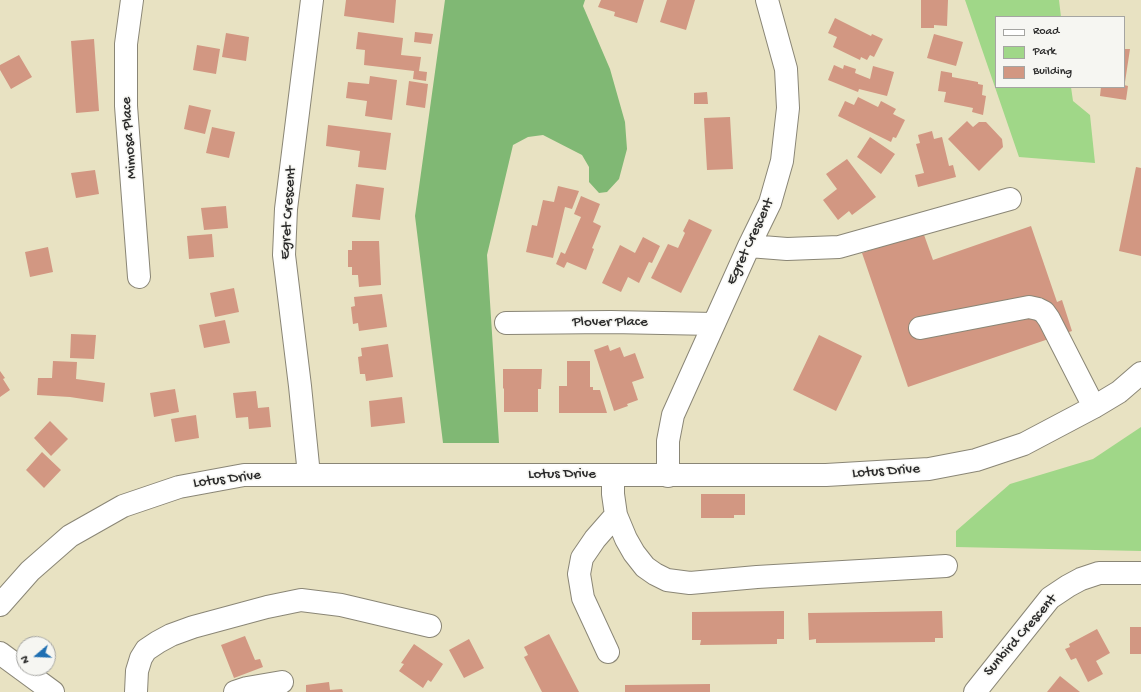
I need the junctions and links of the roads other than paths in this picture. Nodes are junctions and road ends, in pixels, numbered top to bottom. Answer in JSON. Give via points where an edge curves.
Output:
{"nodes":[{"id":1,"x":132,"y":0,"type":"edge"},
{"id":2,"x":312,"y":0,"type":"edge"},
{"id":3,"x":767,"y":0,"type":"edge"},
{"id":4,"x":1010,"y":200,"type":"dead end"},
{"id":5,"x":749,"y":246,"type":"junction"},
{"id":6,"x":139,"y":277,"type":"dead end"},
{"id":7,"x":506,"y":323,"type":"dead end"},
{"id":8,"x":714,"y":324,"type":"junction"},
{"id":9,"x":920,"y":328,"type":"dead end"},
{"id":10,"x":1141,"y":373,"type":"edge"},
{"id":11,"x":1094,"y":407,"type":"junction"},
{"id":12,"x":309,"y":475,"type":"junction"},
{"id":13,"x":613,"y":475,"type":"junction"},
{"id":14,"x":668,"y":476,"type":"junction"},
{"id":15,"x":616,"y":515,"type":"junction"},
{"id":16,"x":946,"y":566,"type":"dead end"},
{"id":17,"x":1141,"y":573,"type":"edge"},
{"id":18,"x":0,"y":605,"type":"edge"},
{"id":19,"x":430,"y":626,"type":"dead end"},
{"id":20,"x":608,"y":652,"type":"dead end"},
{"id":21,"x":0,"y":653,"type":"edge"},
{"id":22,"x":282,"y":682,"type":"dead end"},
{"id":23,"x":54,"y":692,"type":"edge"},
{"id":24,"x":136,"y":692,"type":"edge"},
{"id":25,"x":235,"y":692,"type":"edge"},
{"id":26,"x":975,"y":692,"type":"edge"}],
"edges":[{"from":1,"to":6,"type":"street","name":"Mimosa Place","via":[[126,44],[126,106]]},
{"from":2,"to":12,"type":"street","name":"Egret Crescent","via":[[286,209],[284,255]]},
{"from":3,"to":5,"type":"street","name":"Egret Crescent","via":[[786,69],[788,108],[782,162],[770,203]]},
{"from":4,"to":5,"type":"street","via":[[839,247]]},
{"from":5,"to":8,"type":"street","name":"Egret Crescent"},
{"from":7,"to":8,"type":"street","name":"Plover Place"},
{"from":8,"to":14,"type":"street","name":"Egret Crescent","via":[[673,415],[668,441]]},
{"from":9,"to":11,"type":"street","via":[[1029,307],[1038,309],[1049,319]]},
{"from":10,"to":11,"type":"street","name":"Lotus Drive"},
{"from":11,"to":14,"type":"street","name":"Lotus Drive","via":[[1024,444],[976,460],[929,469],[826,476]]},
{"from":12,"to":13,"type":"street","name":"Lotus Drive"},
{"from":12,"to":18,"type":"street","name":"Lotus Drive","via":[[244,475],[179,487],[123,506],[70,536],[30,571]]},
{"from":13,"to":14,"type":"street","name":"Lotus Drive"},
{"from":13,"to":15,"type":"street"},
{"from":15,"to":16,"type":"street","via":[[634,554],[645,567],[667,580],[690,583]]},
{"from":15,"to":20,"type":"street","via":[[582,558],[579,574],[583,598]]},
{"from":17,"to":26,"type":"street","name":"Sunbird Crescent","via":[[1100,573],[1081,579],[1050,598]]},
{"from":19,"to":24,"type":"street","via":[[341,605],[301,600],[268,607],[193,627],[158,642],[146,650],[141,658],[137,671]]},
{"from":21,"to":23,"type":"street"},
{"from":22,"to":25,"type":"street"}]}
